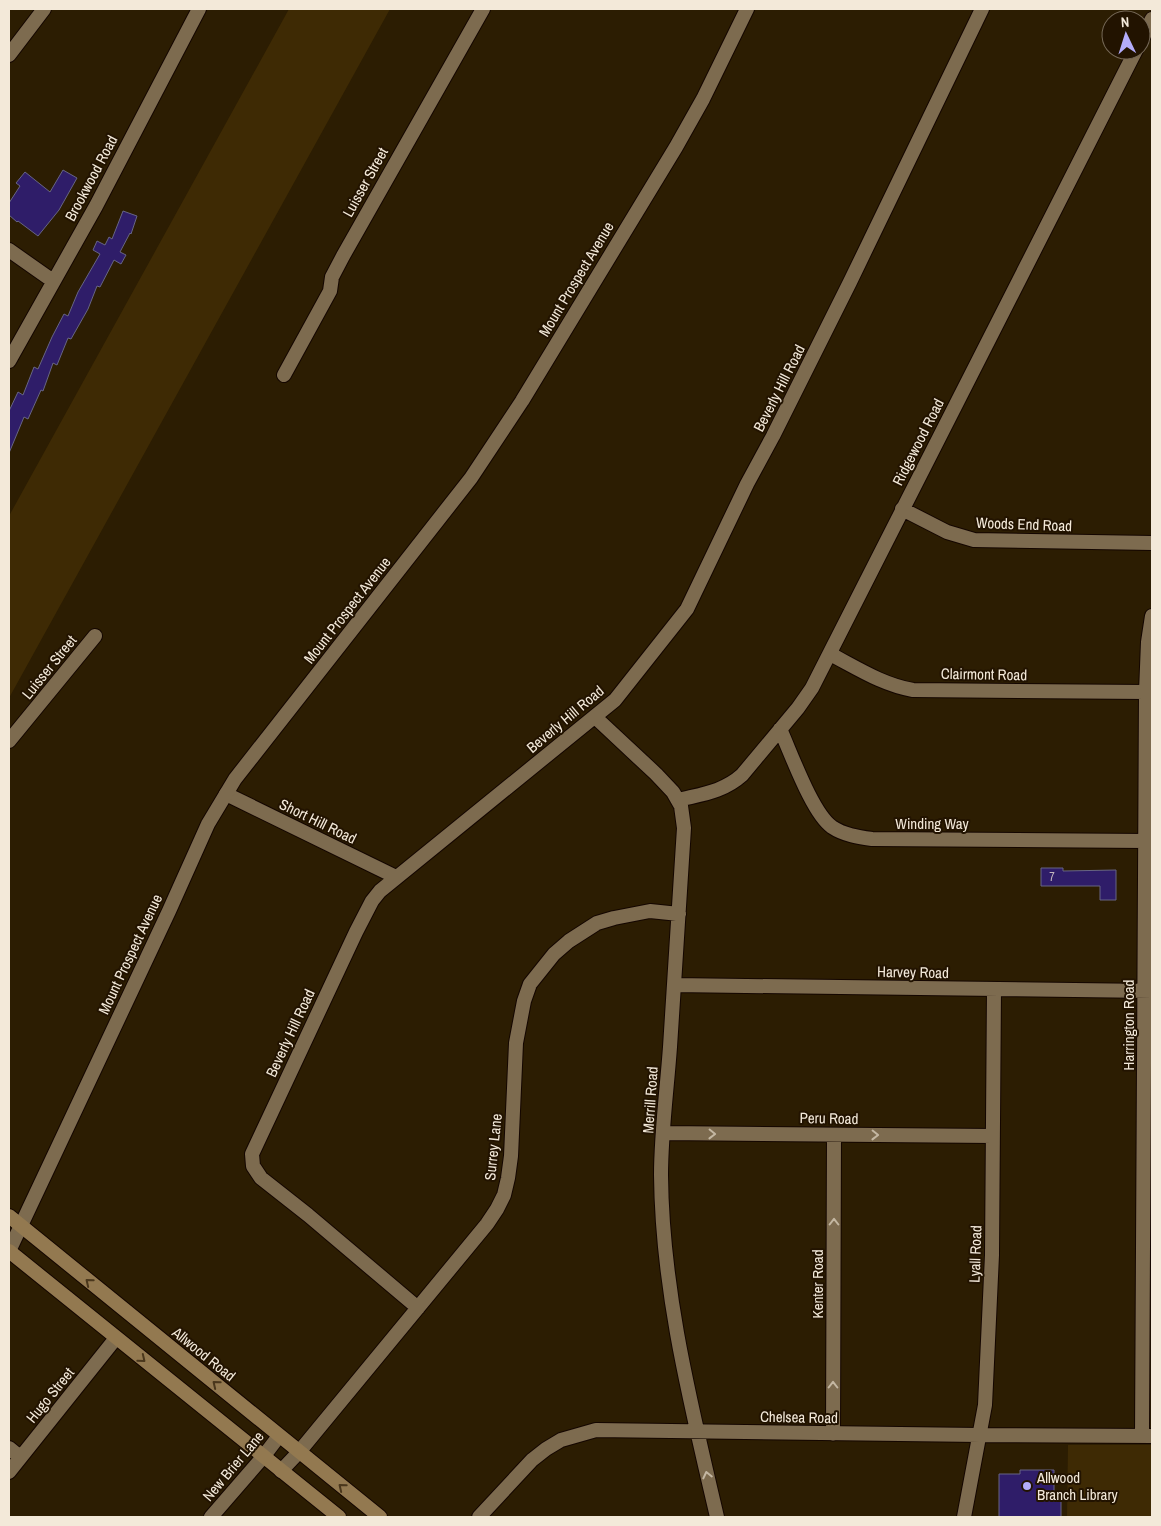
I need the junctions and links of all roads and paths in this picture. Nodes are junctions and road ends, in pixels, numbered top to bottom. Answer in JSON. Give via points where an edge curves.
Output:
{"nodes":[{"id":1,"x":44,"y":9,"type":"edge"},
{"id":2,"x":199,"y":9,"type":"edge"},
{"id":3,"x":483,"y":9,"type":"edge"},
{"id":4,"x":747,"y":9,"type":"edge"},
{"id":5,"x":982,"y":9,"type":"edge"},
{"id":6,"x":9,"y":55,"type":"edge"},
{"id":7,"x":1131,"y":60,"type":"edge"},
{"id":8,"x":9,"y":250,"type":"edge"},
{"id":9,"x":53,"y":281,"type":"junction"},
{"id":10,"x":9,"y":361,"type":"edge"},
{"id":11,"x":284,"y":375,"type":"dead end"},
{"id":12,"x":902,"y":509,"type":"junction"},
{"id":13,"x":1152,"y":543,"type":"edge"},
{"id":14,"x":1152,"y":616,"type":"edge"},
{"id":15,"x":95,"y":636,"type":"dead end"},
{"id":16,"x":830,"y":654,"type":"junction"},
{"id":17,"x":1146,"y":692,"type":"junction"},
{"id":18,"x":595,"y":717,"type":"junction"},
{"id":19,"x":780,"y":729,"type":"junction"},
{"id":20,"x":9,"y":741,"type":"edge"},
{"id":21,"x":226,"y":794,"type":"junction"},
{"id":22,"x":678,"y":800,"type":"junction"},
{"id":23,"x":1145,"y":841,"type":"junction"},
{"id":24,"x":396,"y":877,"type":"junction"},
{"id":25,"x":679,"y":914,"type":"junction"},
{"id":26,"x":674,"y":985,"type":"junction"},
{"id":27,"x":994,"y":989,"type":"junction"},
{"id":28,"x":1148,"y":991,"type":"edge"},
{"id":29,"x":664,"y":1133,"type":"junction"},
{"id":30,"x":834,"y":1135,"type":"junction"},
{"id":31,"x":993,"y":1136,"type":"junction"},
{"id":32,"x":9,"y":1216,"type":"edge"},
{"id":33,"x":20,"y":1226,"type":"junction"},
{"id":34,"x":9,"y":1251,"type":"edge"},
{"id":35,"x":418,"y":1308,"type":"junction"},
{"id":36,"x":116,"y":1338,"type":"junction"},
{"id":37,"x":698,"y":1432,"type":"junction"},
{"id":38,"x":833,"y":1434,"type":"junction"},
{"id":39,"x":979,"y":1435,"type":"junction"},
{"id":40,"x":279,"y":1436,"type":"junction"},
{"id":41,"x":1147,"y":1436,"type":"edge"},
{"id":42,"x":9,"y":1448,"type":"edge"},
{"id":43,"x":299,"y":1452,"type":"junction"},
{"id":44,"x":20,"y":1457,"type":"junction"},
{"id":45,"x":264,"y":1457,"type":"junction"},
{"id":46,"x":282,"y":1471,"type":"junction"},
{"id":47,"x":9,"y":1472,"type":"edge"},
{"id":48,"x":211,"y":1517,"type":"edge"},
{"id":49,"x":339,"y":1517,"type":"edge"},
{"id":50,"x":380,"y":1517,"type":"edge"},
{"id":51,"x":479,"y":1517,"type":"edge"},
{"id":52,"x":717,"y":1517,"type":"edge"},
{"id":53,"x":964,"y":1517,"type":"edge"}],
"edges":[{"from":1,"to":6,"type":"street"},
{"from":2,"to":9,"type":"street","name":"Brookwood Road"},
{"from":3,"to":11,"type":"street","name":"Luisser Street","via":[[343,256],[332,277],[330,291]]},
{"from":4,"to":21,"type":"street","name":"Mount Prospect Avenue","via":[[676,147],[486,455]]},
{"from":5,"to":18,"type":"street","name":"Beverly Hill Road","via":[[687,609],[615,700]]},
{"from":7,"to":12,"type":"street","name":"Ridgewood Road"},
{"from":8,"to":9,"type":"street"},
{"from":9,"to":10,"type":"street","name":"Brookwood Road"},
{"from":12,"to":13,"type":"street","name":"Woods End Road","via":[[947,532],[974,540]]},
{"from":12,"to":16,"type":"street","name":"Ridgewood Road"},
{"from":14,"to":17,"type":"street","name":"Harrington Road"},
{"from":15,"to":20,"type":"street","name":"Luisser Street"},
{"from":16,"to":17,"type":"street","name":"Clairmont Road","via":[[887,683],[913,690]]},
{"from":16,"to":19,"type":"street","name":"Ridgewood Road","via":[[812,688]]},
{"from":17,"to":23,"type":"street","name":"Harrington Road"},
{"from":18,"to":22,"type":"street","name":"Merrill Road","via":[[656,774]]},
{"from":18,"to":24,"type":"street","name":"Beverly Hill Road"},
{"from":19,"to":22,"type":"street","name":"Ridgewood Road","via":[[732,784]]},
{"from":19,"to":23,"type":"street","name":"Winding Way","via":[[820,815],[844,834],[872,839]]},
{"from":21,"to":24,"type":"street","name":"Short Hill Road"},
{"from":21,"to":33,"type":"street","name":"Mount Prospect Avenue","via":[[208,824]]},
{"from":22,"to":25,"type":"street","name":"Merrill Road","via":[[684,828]]},
{"from":23,"to":28,"type":"street","name":"Harrington Road"},
{"from":24,"to":35,"type":"street","name":"Beverly Hill Road","via":[[372,901],[252,1154],[253,1166],[261,1178]]},
{"from":25,"to":26,"type":"street","name":"Merrill Road"},
{"from":25,"to":35,"type":"street","name":"Surrey Lane","via":[[650,911],[597,923],[554,954],[530,984],[517,1036],[510,1156],[504,1195],[487,1224]]},
{"from":26,"to":27,"type":"street","name":"Harvey Road"},
{"from":26,"to":29,"type":"street","name":"Merrill Road"},
{"from":27,"to":28,"type":"street","name":"Harvey Road"},
{"from":27,"to":31,"type":"street","name":"Lyall Road"},
{"from":28,"to":41,"type":"street","name":"Harrington Road"},
{"from":29,"to":30,"type":"street","name":"Peru Road","one_way":true},
{"from":29,"to":37,"type":"street","name":"Merrill Road","via":[[661,1174],[668,1272]]},
{"from":30,"to":31,"type":"street","name":"Peru Road","one_way":true},
{"from":38,"to":30,"type":"street","name":"Kenter Road","one_way":true},
{"from":31,"to":39,"type":"street","name":"Lyall Road","via":[[992,1255],[985,1405]]},
{"from":32,"to":33,"type":"main road","name":"Allwood Road"},
{"from":33,"to":34,"type":"street","name":"Mount Prospect Avenue"},
{"from":40,"to":33,"type":"main road","name":"Allwood Road","one_way":true},
{"from":34,"to":36,"type":"main road"},
{"from":35,"to":43,"type":"street","name":"Surrey Lane"},
{"from":36,"to":44,"type":"street","name":"Hugo Street"},
{"from":36,"to":45,"type":"main road","one_way":true},
{"from":37,"to":38,"type":"street","name":"Chelsea Road"},
{"from":37,"to":51,"type":"street","name":"Chelsea Road","via":[[596,1430],[562,1440],[532,1460]]},
{"from":52,"to":37,"type":"street","name":"Merrill Road","one_way":true},
{"from":38,"to":39,"type":"street","name":"Chelsea Road"},
{"from":39,"to":41,"type":"street","name":"Chelsea Road"},
{"from":39,"to":53,"type":"street","name":"Lyall Road"},
{"from":40,"to":43,"type":"main road","name":"Allwood Road"},
{"from":40,"to":45,"type":"street","name":"New Brier Lane"},
{"from":42,"to":44,"type":"street"},
{"from":43,"to":46,"type":"street","name":"Surrey Lane"},
{"from":50,"to":43,"type":"main road","name":"Allwood Road","one_way":true},
{"from":44,"to":47,"type":"street","name":"Hugo Street"},
{"from":45,"to":46,"type":"main road"},
{"from":45,"to":48,"type":"street","name":"New Brier Lane"},
{"from":46,"to":49,"type":"main road"}]}
